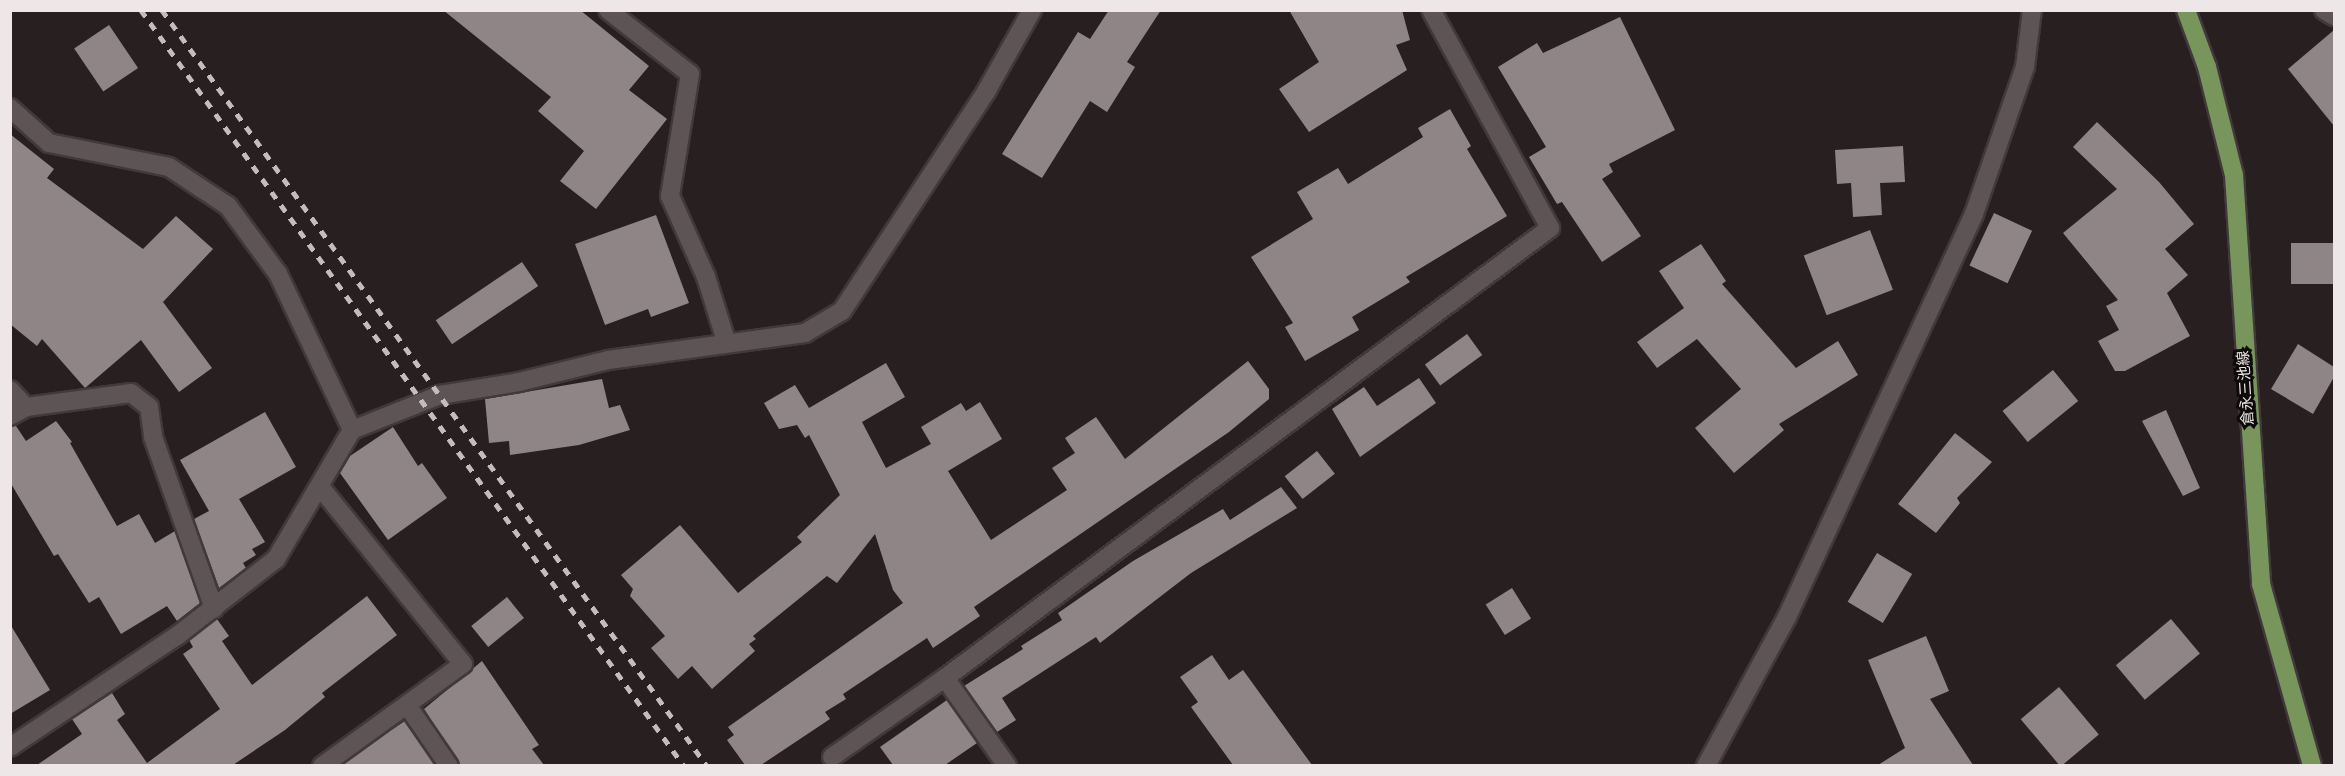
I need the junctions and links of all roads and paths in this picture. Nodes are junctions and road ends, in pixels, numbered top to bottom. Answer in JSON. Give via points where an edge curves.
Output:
{"nodes":[{"id":1,"x":608,"y":10,"type":"edge"},
{"id":2,"x":1032,"y":10,"type":"edge"},
{"id":3,"x":1431,"y":10,"type":"edge"},
{"id":4,"x":2032,"y":10,"type":"edge"},
{"id":5,"x":2186,"y":10,"type":"edge"},
{"id":6,"x":2324,"y":10,"type":"edge"},
{"id":7,"x":2334,"y":16,"type":"edge"},
{"id":8,"x":10,"y":108,"type":"edge"},
{"id":9,"x":726,"y":342,"type":"junction"},
{"id":10,"x":10,"y":390,"type":"edge"},
{"id":11,"x":18,"y":412,"type":"edge"},
{"id":12,"x":352,"y":430,"type":"junction"},
{"id":13,"x":321,"y":488,"type":"junction"},
{"id":14,"x":214,"y":608,"type":"junction"},
{"id":15,"x":945,"y":678,"type":"junction"},
{"id":16,"x":407,"y":705,"type":"junction"},
{"id":17,"x":10,"y":747,"type":"edge"},
{"id":18,"x":832,"y":757,"type":"dead end"},
{"id":19,"x":322,"y":765,"type":"edge"},
{"id":20,"x":449,"y":765,"type":"edge"},
{"id":21,"x":1007,"y":765,"type":"edge"},
{"id":22,"x":1706,"y":765,"type":"edge"},
{"id":23,"x":2312,"y":765,"type":"edge"}],
"edges":[{"from":1,"to":9,"type":"street","via":[[690,74],[670,196],[706,277]]},
{"from":2,"to":9,"type":"street","via":[[987,90],[842,311],[805,333]]},
{"from":3,"to":15,"type":"street","via":[[1550,228]]},
{"from":4,"to":22,"type":"street","via":[[2025,67],[1974,214],[1787,617]]},
{"from":5,"to":23,"type":"main road","name":"倉永三池線","via":[[2207,67],[2234,175],[2261,584]]},
{"from":6,"to":7,"type":"street"},
{"from":8,"to":12,"type":"street","via":[[49,143],[169,167],[228,206],[279,274]]},
{"from":9,"to":12,"type":"street","via":[[608,360],[519,382],[440,394]]},
{"from":10,"to":11,"type":"street"},
{"from":11,"to":14,"type":"street","via":[[130,393],[149,407],[153,437]]},
{"from":12,"to":13,"type":"street"},
{"from":13,"to":14,"type":"street","via":[[276,559]]},
{"from":13,"to":16,"type":"street","via":[[463,664]]},
{"from":14,"to":17,"type":"street"},
{"from":15,"to":18,"type":"street"},
{"from":15,"to":21,"type":"street"},
{"from":16,"to":19,"type":"street"},
{"from":16,"to":20,"type":"street"}]}
